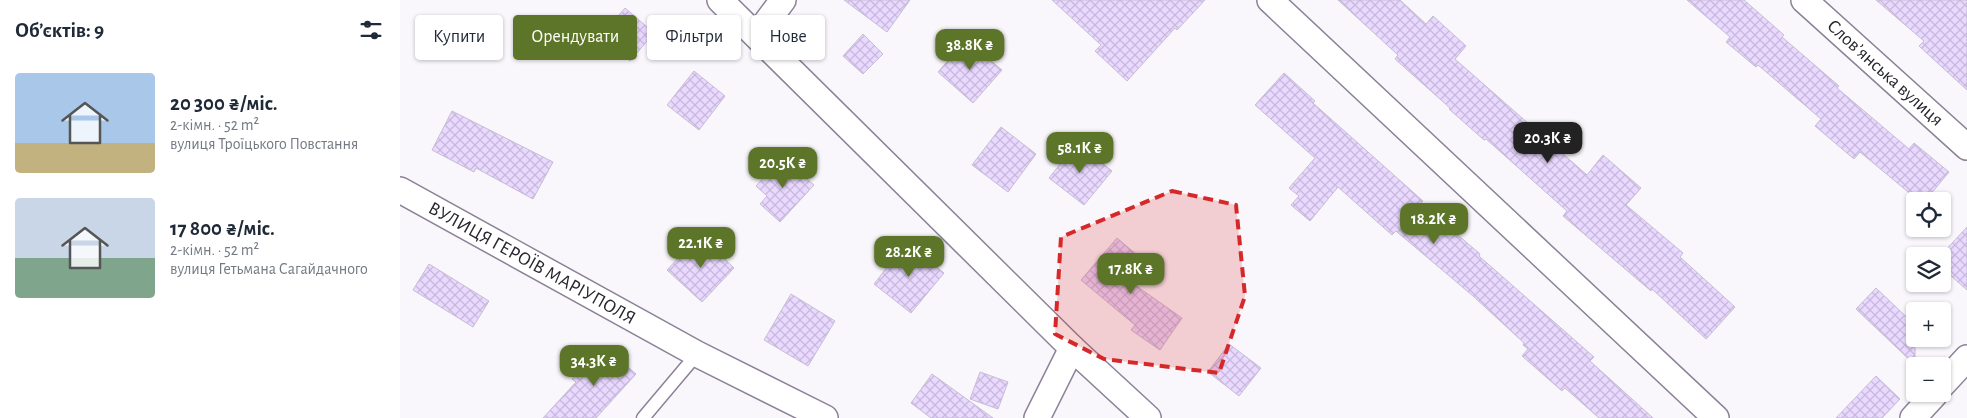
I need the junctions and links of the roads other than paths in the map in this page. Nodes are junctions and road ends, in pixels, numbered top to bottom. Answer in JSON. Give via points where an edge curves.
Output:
{"nodes":[{"id":1,"x":720,"y":0,"type":"edge"},
{"id":2,"x":783,"y":0,"type":"edge"},
{"id":3,"x":1270,"y":0,"type":"edge"},
{"id":4,"x":1804,"y":0,"type":"edge"},
{"id":5,"x":772,"y":15,"type":"edge"},
{"id":6,"x":751,"y":29,"type":"edge"},
{"id":7,"x":782,"y":60,"type":"edge"},
{"id":8,"x":1967,"y":147,"type":"edge"},
{"id":9,"x":400,"y":190,"type":"edge"},
{"id":10,"x":1072,"y":348,"type":"junction"},
{"id":11,"x":697,"y":354,"type":"junction"},
{"id":12,"x":1967,"y":358,"type":"edge"},
{"id":13,"x":1951,"y":376,"type":"edge"},
{"id":14,"x":1928,"y":402,"type":"edge"},
{"id":15,"x":643,"y":418,"type":"edge"},
{"id":16,"x":825,"y":418,"type":"edge"},
{"id":17,"x":1037,"y":418,"type":"edge"},
{"id":18,"x":1148,"y":418,"type":"edge"},
{"id":19,"x":1716,"y":418,"type":"edge"},
{"id":20,"x":1913,"y":418,"type":"edge"}],
"edges":[{"from":1,"to":6,"type":"street"},
{"from":2,"to":5,"type":"street"},
{"from":3,"to":19,"type":"street"},
{"from":4,"to":8,"type":"street","name":"Словʼянська вулиця"},
{"from":7,"to":10,"type":"street"},
{"from":9,"to":11,"type":"street","name":"ВУЛИЦЯ ГЕРОЇВ МАРІУПОЛЯ"},
{"from":10,"to":17,"type":"street"},
{"from":10,"to":18,"type":"street"},
{"from":11,"to":15,"type":"lane"},
{"from":11,"to":16,"type":"street","name":"ВУЛИЦЯ ГЕРОЇВ МАРІУПОЛЯ"},
{"from":12,"to":13,"type":"street"},
{"from":14,"to":20,"type":"street"}]}
